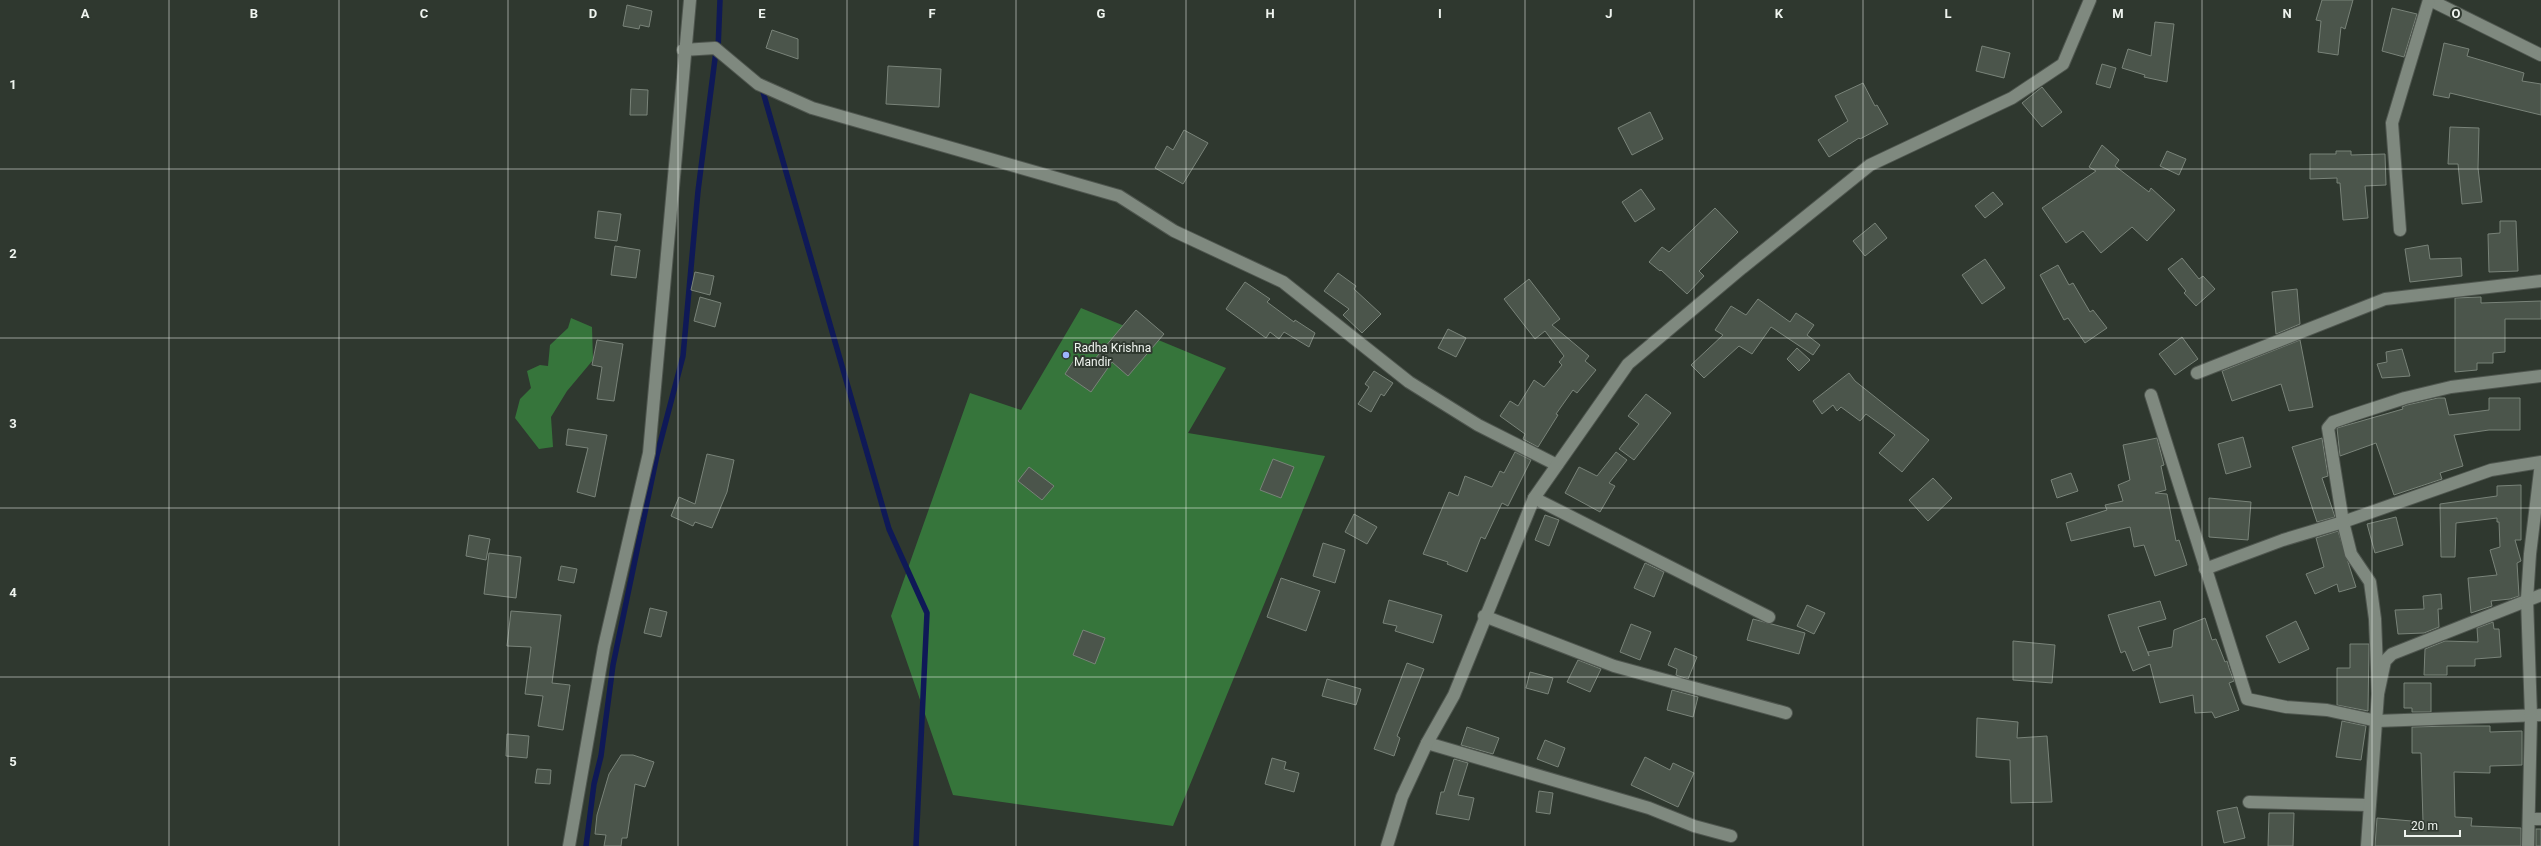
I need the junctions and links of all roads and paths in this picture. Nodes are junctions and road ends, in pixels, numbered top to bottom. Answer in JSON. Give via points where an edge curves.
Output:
{"nodes":[{"id":1,"x":690,"y":0,"type":"edge"},
{"id":2,"x":2090,"y":0,"type":"edge"},
{"id":3,"x":2429,"y":0,"type":"edge"},
{"id":4,"x":683,"y":50,"type":"junction"},
{"id":5,"x":2541,"y":55,"type":"edge"},
{"id":6,"x":2400,"y":230,"type":"dead end"},
{"id":7,"x":2541,"y":281,"type":"edge"},
{"id":8,"x":2197,"y":373,"type":"dead end"},
{"id":9,"x":2541,"y":376,"type":"edge"},
{"id":10,"x":2151,"y":395,"type":"dead end"},
{"id":11,"x":2541,"y":463,"type":"edge"},
{"id":12,"x":1557,"y":465,"type":"junction"},
{"id":13,"x":1534,"y":498,"type":"junction"},
{"id":14,"x":2343,"y":522,"type":"junction"},
{"id":15,"x":2205,"y":569,"type":"junction"},
{"id":16,"x":2541,"y":595,"type":"edge"},
{"id":17,"x":2527,"y":599,"type":"junction"},
{"id":18,"x":1484,"y":616,"type":"junction"},
{"id":19,"x":1768,"y":617,"type":"dead end"},
{"id":20,"x":2378,"y":694,"type":"junction"},
{"id":21,"x":1786,"y":713,"type":"dead end"},
{"id":22,"x":2536,"y":715,"type":"edge"},
{"id":23,"x":2377,"y":721,"type":"junction"},
{"id":24,"x":1427,"y":743,"type":"junction"},
{"id":25,"x":2249,"y":802,"type":"dead end"},
{"id":26,"x":2369,"y":805,"type":"junction"},
{"id":27,"x":2535,"y":819,"type":"edge"},
{"id":28,"x":1731,"y":836,"type":"dead end"},
{"id":29,"x":569,"y":846,"type":"edge"},
{"id":30,"x":1386,"y":846,"type":"edge"},
{"id":31,"x":2367,"y":846,"type":"edge"},
{"id":32,"x":2528,"y":846,"type":"edge"}],
"edges":[{"from":1,"to":4,"type":"street"},
{"from":2,"to":12,"type":"street","via":[[2063,64],[2012,98],[1870,165],[1628,364]]},
{"from":3,"to":5,"type":"street"},
{"from":3,"to":6,"type":"street","via":[[2392,123]]},
{"from":4,"to":12,"type":"street","via":[[715,48],[758,84],[812,108],[1119,196],[1174,231],[1283,282],[1409,382],[1478,425]]},
{"from":4,"to":29,"type":"street","via":[[649,453],[604,648]]},
{"from":7,"to":8,"type":"street","via":[[2385,299]]},
{"from":9,"to":14,"type":"street","via":[[2451,387],[2405,398],[2333,422],[2328,428]]},
{"from":10,"to":15,"type":"street"},
{"from":11,"to":14,"type":"street","via":[[2491,470]]},
{"from":11,"to":17,"type":"street"},
{"from":12,"to":13,"type":"street"},
{"from":13,"to":18,"type":"street"},
{"from":13,"to":19,"type":"street"},
{"from":14,"to":15,"type":"street","via":[[2283,540]]},
{"from":14,"to":20,"type":"street","via":[[2351,554],[2370,582],[2375,619]]},
{"from":15,"to":23,"type":"street","via":[[2247,699],[2286,707],[2327,710]]},
{"from":16,"to":17,"type":"street"},
{"from":17,"to":20,"type":"street","via":[[2464,627],[2392,654],[2385,662]]},
{"from":17,"to":22,"type":"street"},
{"from":18,"to":21,"type":"street","via":[[1614,666]]},
{"from":18,"to":24,"type":"street","via":[[1454,695]]},
{"from":20,"to":23,"type":"street"},
{"from":22,"to":23,"type":"street"},
{"from":22,"to":27,"type":"street"},
{"from":23,"to":26,"type":"street"},
{"from":24,"to":28,"type":"street","via":[[1648,808],[1694,826]]},
{"from":24,"to":30,"type":"street","via":[[1402,796]]},
{"from":25,"to":26,"type":"street"},
{"from":26,"to":31,"type":"street"},
{"from":27,"to":32,"type":"street"}]}
